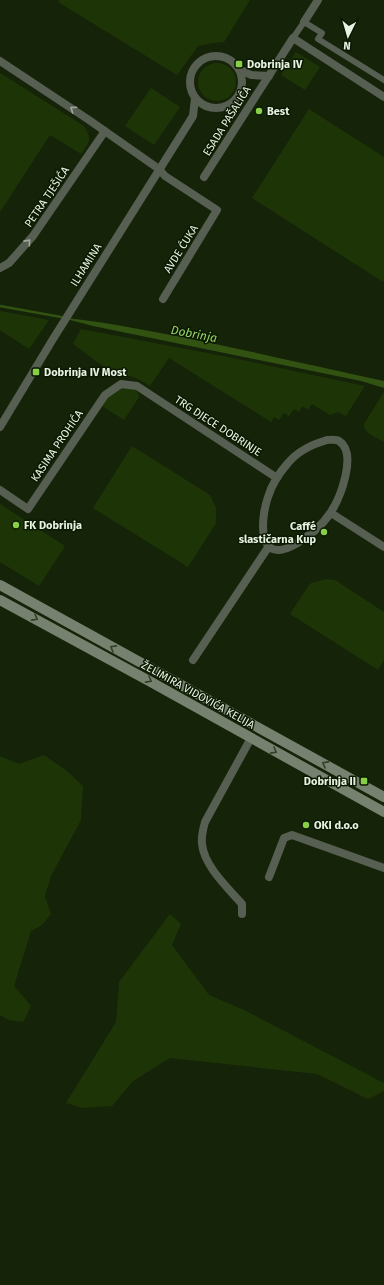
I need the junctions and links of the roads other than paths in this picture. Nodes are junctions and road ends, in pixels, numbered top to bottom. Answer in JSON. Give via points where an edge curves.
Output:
{"nodes":[{"id":1,"x":318,"y":0,"type":"edge"},
{"id":2,"x":304,"y":22,"type":"junction"},
{"id":3,"x":293,"y":38,"type":"junction"},
{"id":4,"x":0,"y":61,"type":"edge"},
{"id":5,"x":239,"y":69,"type":"junction"},
{"id":6,"x":265,"y":76,"type":"junction"},
{"id":7,"x":384,"y":80,"type":"edge"},
{"id":8,"x":242,"y":89,"type":"junction"},
{"id":9,"x":384,"y":97,"type":"edge"},
{"id":10,"x":195,"y":98,"type":"junction"},
{"id":11,"x":208,"y":107,"type":"junction"},
{"id":12,"x":193,"y":116,"type":"junction"},
{"id":13,"x":105,"y":131,"type":"junction"},
{"id":14,"x":159,"y":170,"type":"junction"},
{"id":15,"x":204,"y":177,"type":"dead end"},
{"id":16,"x":0,"y":268,"type":"edge"},
{"id":17,"x":163,"y":299,"type":"dead end"},
{"id":18,"x":105,"y":395,"type":"joint"},
{"id":19,"x":0,"y":427,"type":"edge"},
{"id":20,"x":277,"y":478,"type":"junction"},
{"id":21,"x":0,"y":490,"type":"edge"},
{"id":22,"x":331,"y":513,"type":"junction"},
{"id":23,"x":269,"y":546,"type":"junction"},
{"id":24,"x":384,"y":547,"type":"edge"},
{"id":25,"x":0,"y":585,"type":"edge"},
{"id":26,"x":0,"y":600,"type":"edge"},
{"id":27,"x":193,"y":660,"type":"dead end"},
{"id":28,"x":251,"y":738,"type":"junction"},
{"id":29,"x":384,"y":797,"type":"edge"},
{"id":30,"x":384,"y":812,"type":"edge"},
{"id":31,"x":384,"y":868,"type":"edge"},
{"id":32,"x":269,"y":877,"type":"dead end"},
{"id":33,"x":242,"y":914,"type":"dead end"}],
"edges":[{"from":1,"to":2,"type":"street"},
{"from":2,"to":3,"type":"street"},
{"from":2,"to":7,"type":"street","via":[[322,33],[318,39]]},
{"from":3,"to":6,"type":"street","name":"ESADA PAŠALIĆA"},
{"from":3,"to":9,"type":"street"},
{"from":13,"to":4,"type":"street","one_way":true},
{"from":5,"to":6,"type":"street","via":[[245,73]]},
{"from":5,"to":8,"type":"street"},
{"from":5,"to":10,"type":"street","via":[[225,58],[204,59],[191,75],[191,90]]},
{"from":6,"to":8,"type":"street","via":[[253,79]]},
{"from":6,"to":15,"type":"street","name":"ESADA PAŠALIĆA"},
{"from":8,"to":11,"type":"street","via":[[235,101],[229,105],[215,109]]},
{"from":10,"to":11,"type":"street"},
{"from":10,"to":12,"type":"street","name":"ILHAMINA"},
{"from":11,"to":12,"type":"street","name":"ILHAMINA"},
{"from":12,"to":14,"type":"street","name":"ILHAMINA"},
{"from":13,"to":14,"type":"street"},
{"from":16,"to":13,"type":"street","name":"PETRA TJEŠIĆA","one_way":true,"via":[[9,263],[33,236]]},
{"from":14,"to":17,"type":"street","name":"AVDE ĆUKA","via":[[217,210]]},
{"from":14,"to":19,"type":"street","name":"ILHAMINA"},
{"from":18,"to":20,"type":"street","name":"TRG DJECE DOBRINJE","via":[[121,384],[137,386]]},
{"from":18,"to":21,"type":"street","name":"KASIMA PROHIĆA","via":[[28,509]]},
{"from":20,"to":22,"type":"street","via":[[289,462],[306,449],[316,443],[337,440],[347,452],[347,468],[340,495]]},
{"from":20,"to":23,"type":"street","via":[[268,495],[263,517],[263,536]]},
{"from":22,"to":23,"type":"street","via":[[313,531],[292,546],[280,550]]},
{"from":22,"to":24,"type":"street"},
{"from":23,"to":27,"type":"street"},
{"from":29,"to":25,"type":"main road","name":"ŽELIMIRA VIDOVIĆA KELIJA","one_way":true},
{"from":26,"to":28,"type":"main road","name":"ŽELIMIRA VIDOVIĆA KELIJA","one_way":true},
{"from":28,"to":30,"type":"main road","name":"ŽELIMIRA VIDOVIĆA KELIJA","one_way":true},
{"from":28,"to":33,"type":"street","via":[[202,831],[204,855],[224,885],[242,904]]},
{"from":31,"to":32,"type":"street","via":[[292,835],[284,838]]}]}
